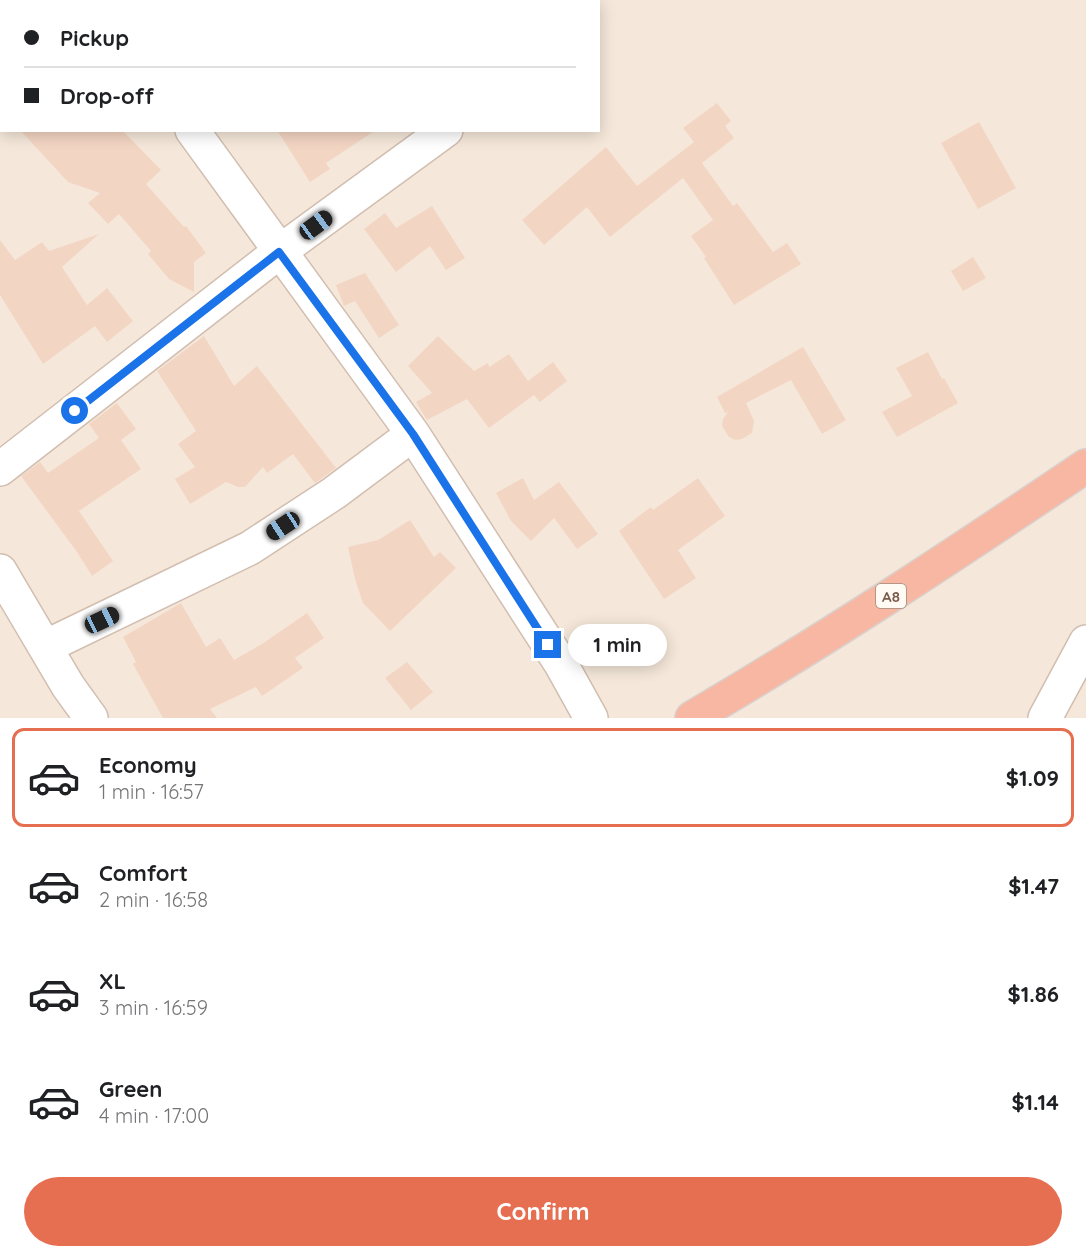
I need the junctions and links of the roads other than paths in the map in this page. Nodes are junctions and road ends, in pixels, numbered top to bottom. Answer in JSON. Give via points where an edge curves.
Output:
{"nodes":[{"id":1,"x":193,"y":132,"type":"edge"},
{"id":2,"x":443,"y":132,"type":"edge"},
{"id":3,"x":279,"y":252,"type":"junction"},
{"id":4,"x":413,"y":434,"type":"junction"},
{"id":5,"x":1086,"y":466,"type":"edge"},
{"id":6,"x":0,"y":469,"type":"edge"},
{"id":7,"x":0,"y":571,"type":"edge"},
{"id":8,"x":1086,"y":642,"type":"edge"},
{"id":9,"x":45,"y":647,"type":"junction"},
{"id":10,"x":91,"y":718,"type":"edge"},
{"id":11,"x":591,"y":718,"type":"edge"},
{"id":12,"x":692,"y":718,"type":"edge"},
{"id":13,"x":1045,"y":718,"type":"edge"}],
"edges":[{"from":1,"to":3,"type":"street"},
{"from":2,"to":3,"type":"street"},
{"from":3,"to":4,"type":"street"},
{"from":3,"to":6,"type":"street"},
{"from":4,"to":9,"type":"street","via":[[334,493],[250,548]]},
{"from":4,"to":11,"type":"street","via":[[561,664]]},
{"from":5,"to":12,"type":"highway","number":"A8","via":[[928,572]]},
{"from":7,"to":9,"type":"street"},
{"from":8,"to":13,"type":"street"},
{"from":9,"to":10,"type":"street"}]}
